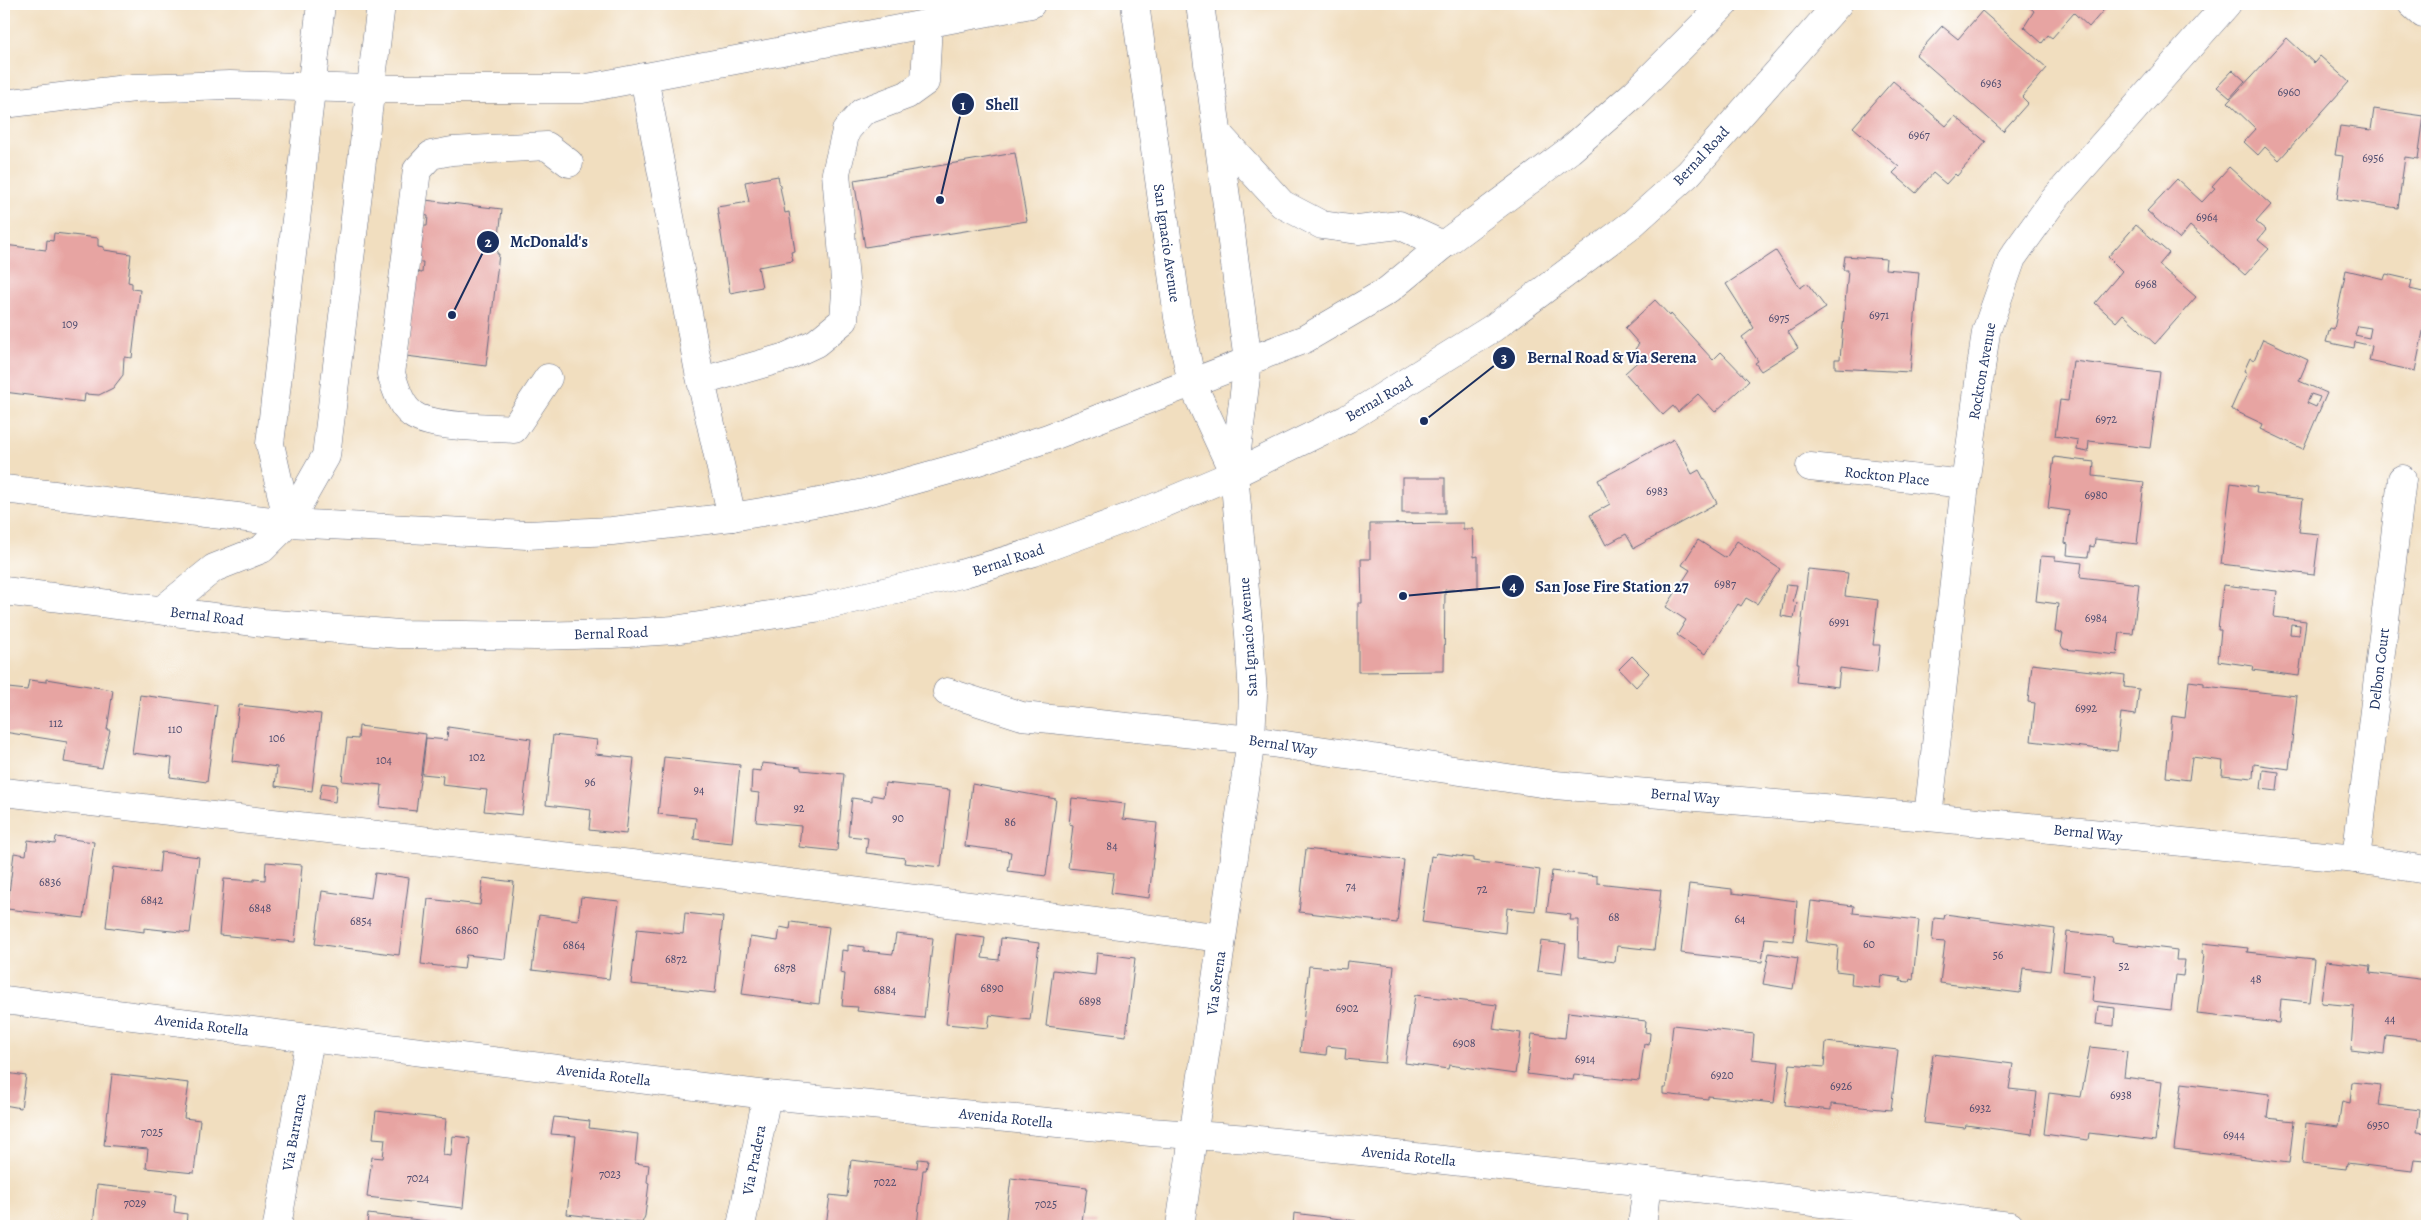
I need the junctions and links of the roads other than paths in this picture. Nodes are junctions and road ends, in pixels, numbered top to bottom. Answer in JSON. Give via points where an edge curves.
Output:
{"nodes":[{"id":1,"x":321,"y":4,"type":"edge"},
{"id":2,"x":381,"y":4,"type":"edge"},
{"id":3,"x":1031,"y":4,"type":"edge"},
{"id":4,"x":1135,"y":4,"type":"edge"},
{"id":5,"x":1200,"y":4,"type":"edge"},
{"id":6,"x":1724,"y":4,"type":"edge"},
{"id":7,"x":1838,"y":4,"type":"edge"},
{"id":8,"x":2227,"y":4,"type":"edge"},
{"id":9,"x":928,"y":23,"type":"junction"},
{"id":10,"x":644,"y":77,"type":"junction"},
{"id":11,"x":311,"y":86,"type":"junction"},
{"id":12,"x":371,"y":89,"type":"junction"},
{"id":13,"x":4,"y":104,"type":"edge"},
{"id":14,"x":1219,"y":134,"type":"junction"},
{"id":15,"x":569,"y":163,"type":"dead end"},
{"id":16,"x":1443,"y":245,"type":"junction"},
{"id":17,"x":1248,"y":362,"type":"junction"},
{"id":18,"x":548,"y":378,"type":"dead end"},
{"id":19,"x":702,"y":382,"type":"junction"},
{"id":20,"x":1192,"y":383,"type":"junction"},
{"id":21,"x":1810,"y":467,"type":"dead end"},
{"id":22,"x":1234,"y":474,"type":"junction"},
{"id":23,"x":2402,"y":479,"type":"dead end"},
{"id":24,"x":1965,"y":484,"type":"junction"},
{"id":25,"x":4,"y":488,"type":"edge"},
{"id":26,"x":732,"y":517,"type":"junction"},
{"id":27,"x":288,"y":523,"type":"junction"},
{"id":28,"x":4,"y":591,"type":"edge"},
{"id":29,"x":162,"y":610,"type":"junction"},
{"id":30,"x":947,"y":692,"type":"dead end"},
{"id":31,"x":1251,"y":740,"type":"junction"},
{"id":32,"x":4,"y":792,"type":"edge"},
{"id":33,"x":1928,"y":817,"type":"junction"},
{"id":34,"x":2356,"y":859,"type":"junction"},
{"id":35,"x":2427,"y":870,"type":"edge"},
{"id":36,"x":1222,"y":938,"type":"junction"},
{"id":37,"x":4,"y":1000,"type":"edge"},
{"id":38,"x":310,"y":1038,"type":"junction"},
{"id":39,"x":767,"y":1095,"type":"junction"},
{"id":40,"x":1194,"y":1135,"type":"junction"},
{"id":41,"x":1647,"y":1182,"type":"junction"},
{"id":42,"x":277,"y":1226,"type":"edge"},
{"id":43,"x":741,"y":1226,"type":"edge"},
{"id":44,"x":1180,"y":1226,"type":"edge"},
{"id":45,"x":1642,"y":1226,"type":"edge"},
{"id":46,"x":2010,"y":1226,"type":"edge"}],
"edges":[{"from":1,"to":11,"type":"street"},
{"from":2,"to":12,"type":"street"},
{"from":3,"to":9,"type":"street"},
{"from":4,"to":20,"type":"street","name":"San Ignacio Avenue","via":[[1178,317]]},
{"from":5,"to":14,"type":"street","name":"San Ignacio Avenue"},
{"from":6,"to":16,"type":"street","via":[[1635,94],[1570,150]]},
{"from":7,"to":22,"type":"street","name":"Bernal Road","via":[[1689,173],[1582,263],[1493,328],[1413,380],[1347,419]]},
{"from":8,"to":24,"type":"street","name":"Rockton Avenue","via":[[2052,201],[2012,258],[1986,332]]},
{"from":9,"to":10,"type":"street"},
{"from":9,"to":19,"type":"street","via":[[925,82],[907,95],[862,112],[846,131],[836,172],[846,292],[844,320],[816,343],[786,357]]},
{"from":10,"to":12,"type":"street","via":[[582,89]]},
{"from":10,"to":19,"type":"street"},
{"from":11,"to":12,"type":"street"},
{"from":11,"to":13,"type":"street","via":[[134,88]]},
{"from":11,"to":27,"type":"street","via":[[270,444]]},
{"from":12,"to":27,"type":"street","via":[[326,456]]},
{"from":14,"to":16,"type":"street","via":[[1282,204],[1322,225],[1358,230],[1399,225]]},
{"from":14,"to":17,"type":"street","name":"San Ignacio Avenue"},
{"from":15,"to":18,"type":"street","via":[[547,146],[452,151],[431,155],[417,170],[391,374],[398,397],[412,414],[430,422],[514,429]]},
{"from":16,"to":17,"type":"street","via":[[1387,291],[1305,340]]},
{"from":17,"to":20,"type":"street"},
{"from":17,"to":22,"type":"street","name":"San Ignacio Avenue"},
{"from":19,"to":26,"type":"street"},
{"from":20,"to":22,"type":"street","name":"San Ignacio Avenue"},
{"from":20,"to":26,"type":"street","via":[[1048,438],[960,467],[874,490]]},
{"from":21,"to":24,"type":"street","name":"Rockton Place"},
{"from":22,"to":29,"type":"street","name":"Bernal Road","via":[[1151,510],[961,574],[824,606],[674,630],[536,636],[399,634],[263,623]]},
{"from":22,"to":31,"type":"street","name":"San Ignacio Avenue","via":[[1253,694]]},
{"from":23,"to":34,"type":"street","name":"Delbon Court"},
{"from":24,"to":33,"type":"street","name":"Rockton Avenue"},
{"from":25,"to":27,"type":"street"},
{"from":26,"to":27,"type":"street","via":[[527,535]]},
{"from":27,"to":29,"type":"street","via":[[262,549],[214,568]]},
{"from":28,"to":29,"type":"street","name":"Bernal Road"},
{"from":30,"to":31,"type":"street","name":"Bernal Way","via":[[1022,716]]},
{"from":31,"to":33,"type":"street","name":"Bernal Way","via":[[1555,785]]},
{"from":31,"to":36,"type":"street","name":"Via Serena"},
{"from":32,"to":36,"type":"street","via":[[727,874]]},
{"from":33,"to":34,"type":"street","name":"Bernal Way"},
{"from":34,"to":35,"type":"street","name":"Bernal Way"},
{"from":36,"to":40,"type":"street","name":"Via Serena"},
{"from":37,"to":38,"type":"street","name":"Avenida Rotella"},
{"from":38,"to":39,"type":"street","name":"Avenida Rotella"},
{"from":38,"to":42,"type":"street","name":"Via Barranca"},
{"from":39,"to":40,"type":"street","name":"Avenida Rotella"},
{"from":39,"to":43,"type":"street","name":"Via Pradera"},
{"from":40,"to":41,"type":"street","name":"Avenida Rotella"},
{"from":40,"to":44,"type":"street","name":"Via Serena"},
{"from":41,"to":45,"type":"street"},
{"from":41,"to":46,"type":"street","name":"Avenida Rotella"}]}
